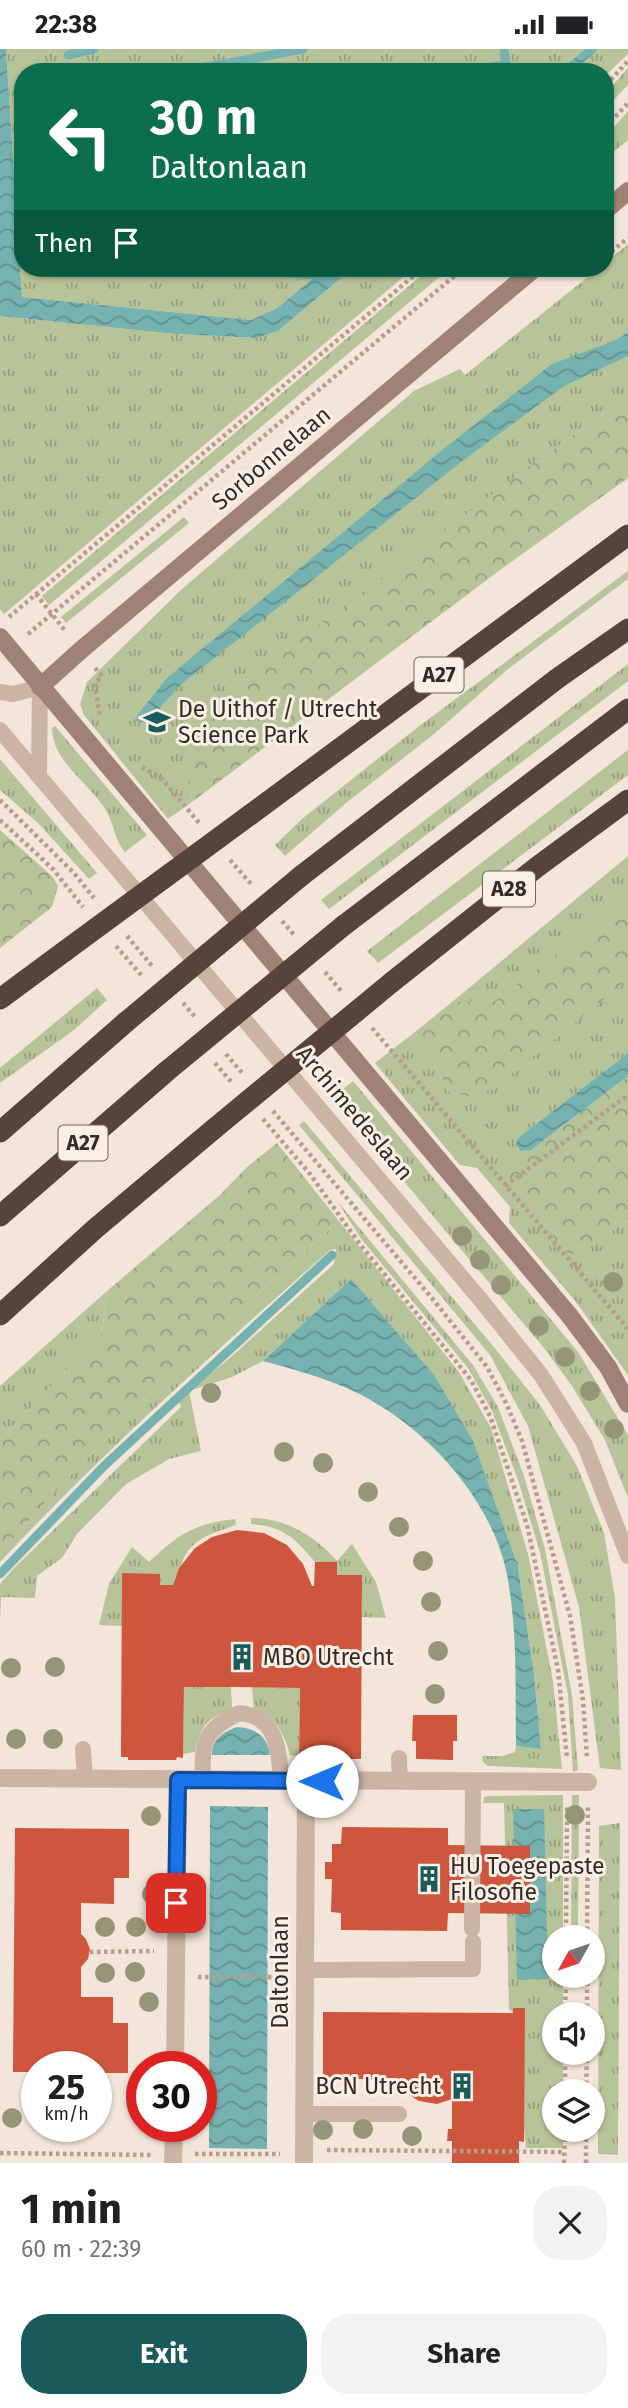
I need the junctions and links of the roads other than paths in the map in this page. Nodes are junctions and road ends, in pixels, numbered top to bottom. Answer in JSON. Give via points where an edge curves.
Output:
{"nodes":[{"id":1,"x":628,"y":191,"type":"edge"},
{"id":2,"x":614,"y":203,"type":"edge"},
{"id":3,"x":524,"y":277,"type":"edge"},
{"id":4,"x":628,"y":535,"type":"edge"},
{"id":5,"x":628,"y":629,"type":"edge"},
{"id":6,"x":5,"y":635,"type":"edge"},
{"id":7,"x":40,"y":687,"type":"junction"},
{"id":8,"x":0,"y":692,"type":"edge"},
{"id":9,"x":628,"y":709,"type":"edge"},
{"id":10,"x":0,"y":730,"type":"edge"},
{"id":11,"x":39,"y":775,"type":"junction"},
{"id":12,"x":628,"y":800,"type":"edge"},
{"id":13,"x":0,"y":999,"type":"edge"},
{"id":14,"x":0,"y":1132,"type":"edge"},
{"id":15,"x":0,"y":1216,"type":"edge"},
{"id":16,"x":0,"y":1315,"type":"edge"},
{"id":17,"x":628,"y":1404,"type":"edge"},
{"id":18,"x":628,"y":1556,"type":"edge"},
{"id":19,"x":83,"y":1749,"type":"dead end"},
{"id":20,"x":399,"y":1758,"type":"dead end"},
{"id":21,"x":0,"y":1778,"type":"edge"},
{"id":22,"x":85,"y":1779,"type":"junction"},
{"id":23,"x":178,"y":1780,"type":"junction"},
{"id":24,"x":400,"y":1780,"type":"junction"},
{"id":25,"x":203,"y":1781,"type":"junction"},
{"id":26,"x":281,"y":1781,"type":"junction"},
{"id":27,"x":306,"y":1781,"type":"junction"},
{"id":28,"x":473,"y":1781,"type":"junction"},
{"id":29,"x":589,"y":1782,"type":"road end"},
{"id":30,"x":305,"y":1970,"type":"junction"},
{"id":31,"x":175,"y":2051,"type":"edge"},
{"id":32,"x":304,"y":2114,"type":"junction"},
{"id":33,"x":400,"y":2114,"type":"dead end"},
{"id":34,"x":174,"y":2142,"type":"edge"},
{"id":35,"x":173,"y":2163,"type":"edge"},
{"id":36,"x":304,"y":2163,"type":"edge"}],
"edges":[{"from":1,"to":2,"type":"main road"},
{"from":3,"to":7,"type":"main road","name":"Sorbonnelaan"},
{"from":4,"to":13,"type":"highway","number":"A27","bridge":true},
{"from":5,"to":14,"type":"highway","number":"A27","bridge":true,"via":[[301,876]]},
{"from":6,"to":7,"type":"main road","name":"Archimedeslaan"},
{"from":7,"to":8,"type":"lane","via":[[13,694]]},
{"from":7,"to":11,"type":"lane"},
{"from":7,"to":17,"type":"main road","name":"Archimedeslaan","via":[[569,1315],[608,1367]]},
{"from":9,"to":15,"type":"highway","number":"A27","bridge":true,"via":[[343,926]]},
{"from":10,"to":11,"type":"lane","name":"Archimedeslaan"},
{"from":11,"to":18,"type":"lane","name":"Archimedeslaan","via":[[541,1375],[583,1443]]},
{"from":12,"to":16,"type":"highway","number":"A28","bridge":true,"via":[[392,982],[96,1228]]},
{"from":19,"to":22,"type":"lane"},
{"from":20,"to":24,"type":"lane"},
{"from":21,"to":22,"type":"street"},
{"from":22,"to":23,"type":"street"},
{"from":23,"to":25,"type":"street"},
{"from":23,"to":31,"type":"street"},
{"from":24,"to":27,"type":"street"},
{"from":24,"to":28,"type":"street"},
{"from":25,"to":26,"type":"street"},
{"from":25,"to":26,"type":"lane","via":[[203,1747],[214,1729],[239,1713],[262,1722],[278,1743]]},
{"from":26,"to":27,"type":"street"},
{"from":27,"to":30,"type":"street","name":"Daltonlaan"},
{"from":28,"to":29,"type":"street"},
{"from":28,"to":30,"type":"lane","via":[[473,1969]]},
{"from":30,"to":32,"type":"street","name":"Daltonlaan"},
{"from":32,"to":33,"type":"lane"},
{"from":32,"to":36,"type":"street","name":"Daltonlaan"},
{"from":34,"to":35,"type":"street"}]}
